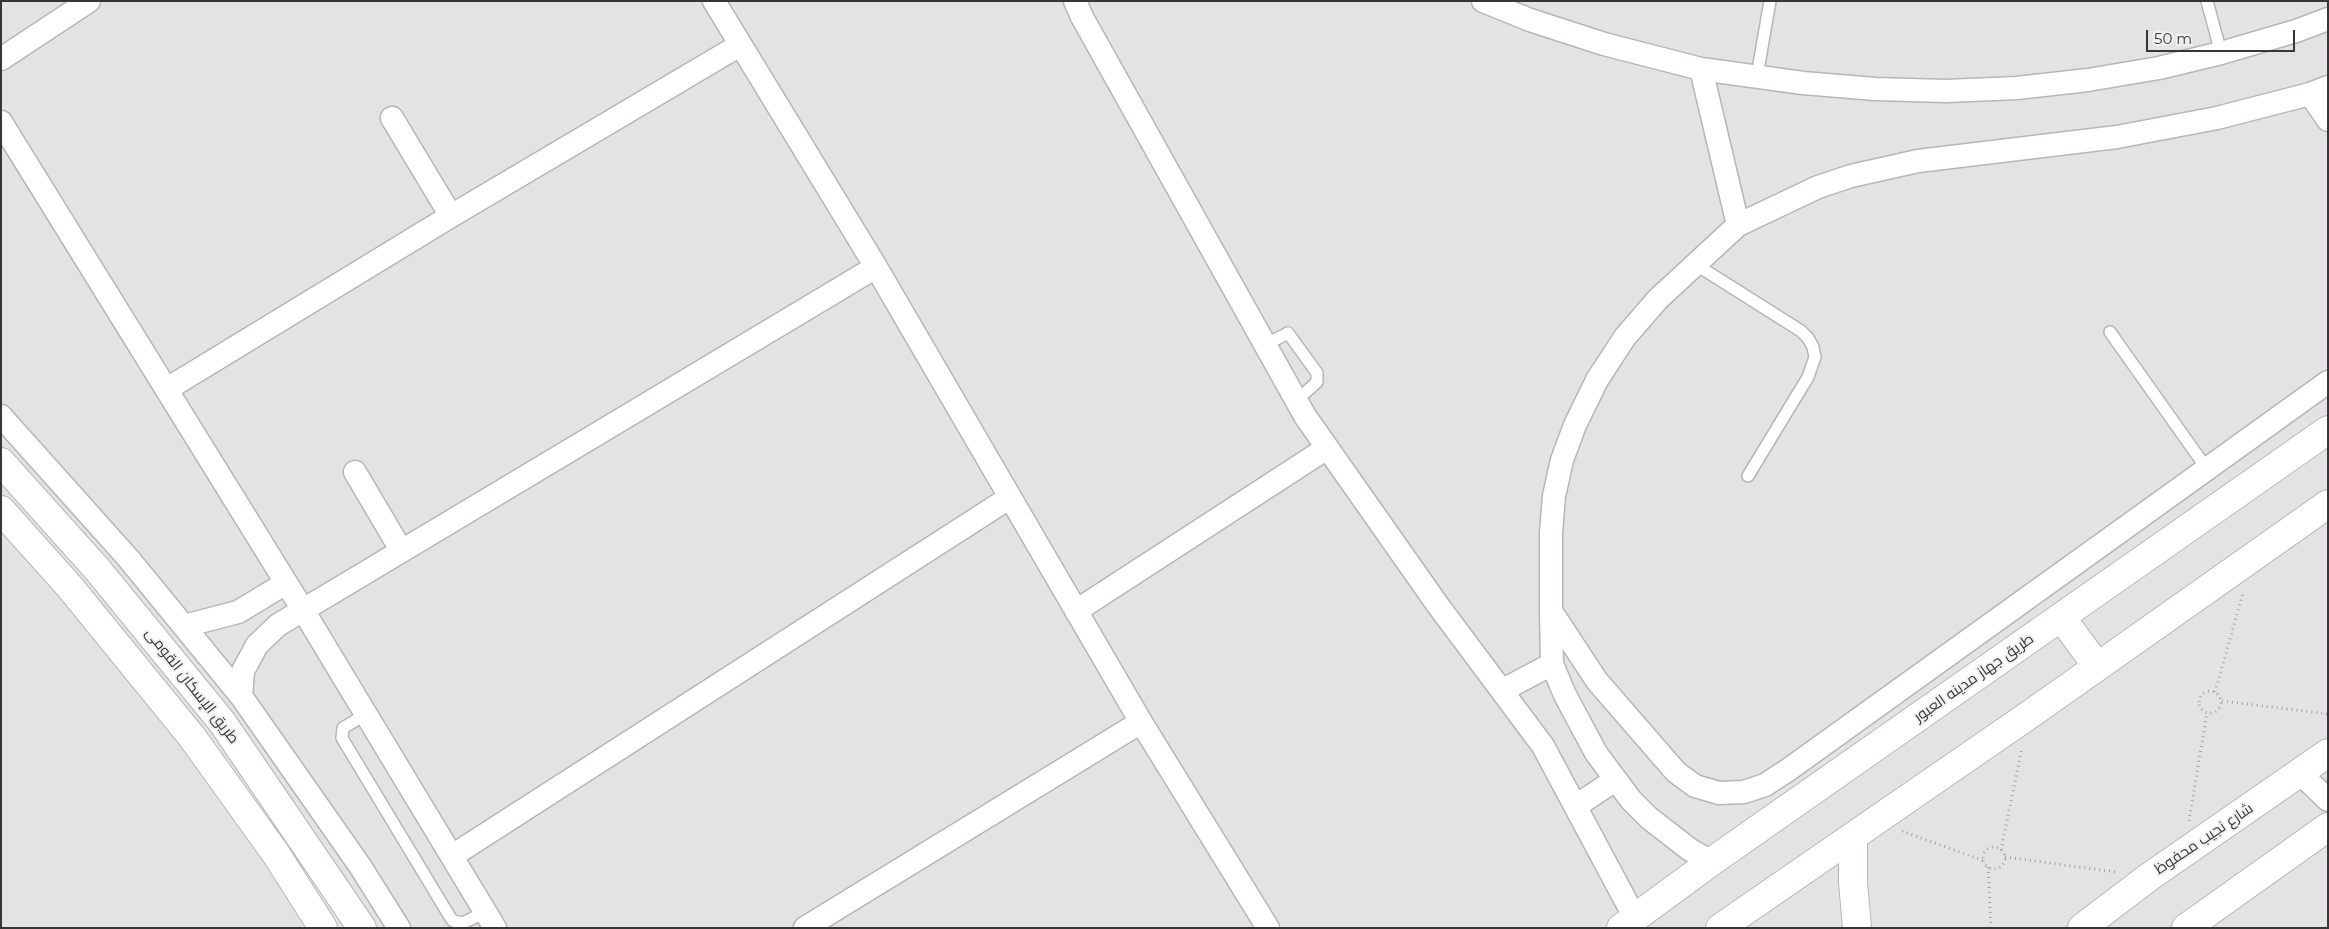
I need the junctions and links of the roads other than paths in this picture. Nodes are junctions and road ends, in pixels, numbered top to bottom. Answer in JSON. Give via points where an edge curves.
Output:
{"nodes":[{"id":1,"x":89,"y":1,"type":"edge"},
{"id":2,"x":714,"y":1,"type":"edge"},
{"id":3,"x":1075,"y":1,"type":"edge"},
{"id":4,"x":1483,"y":1,"type":"edge"},
{"id":5,"x":1770,"y":1,"type":"edge"},
{"id":6,"x":2207,"y":1,"type":"edge"},
{"id":7,"x":2328,"y":19,"type":"edge"},
{"id":8,"x":740,"y":46,"type":"junction"},
{"id":9,"x":2221,"y":53,"type":"junction"},
{"id":10,"x":1,"y":59,"type":"edge"},
{"id":11,"x":1701,"y":69,"type":"junction"},
{"id":12,"x":1757,"y":76,"type":"junction"},
{"id":13,"x":2319,"y":90,"type":"edge"},
{"id":14,"x":392,"y":118,"type":"dead end"},
{"id":15,"x":2328,"y":120,"type":"edge"},
{"id":16,"x":1,"y":122,"type":"edge"},
{"id":17,"x":451,"y":216,"type":"junction"},
{"id":18,"x":1738,"y":225,"type":"junction"},
{"id":19,"x":1695,"y":264,"type":"junction"},
{"id":20,"x":876,"y":267,"type":"junction"},
{"id":21,"x":2110,"y":332,"type":"dead end"},
{"id":22,"x":1265,"y":345,"type":"junction"},
{"id":23,"x":2328,"y":382,"type":"edge"},
{"id":24,"x":166,"y":389,"type":"junction"},
{"id":25,"x":1296,"y":401,"type":"junction"},
{"id":26,"x":1,"y":416,"type":"edge"},
{"id":27,"x":2328,"y":430,"type":"edge"},
{"id":28,"x":1327,"y":448,"type":"junction"},
{"id":29,"x":1,"y":462,"type":"edge"},
{"id":30,"x":2207,"y":469,"type":"junction"},
{"id":31,"x":355,"y":472,"type":"dead end"},
{"id":32,"x":1748,"y":476,"type":"dead end"},
{"id":33,"x":1009,"y":498,"type":"junction"},
{"id":34,"x":2328,"y":504,"type":"edge"},
{"id":35,"x":1,"y":510,"type":"edge"},
{"id":36,"x":401,"y":550,"type":"junction"},
{"id":37,"x":286,"y":583,"type":"junction"},
{"id":38,"x":303,"y":610,"type":"junction"},
{"id":39,"x":1076,"y":611,"type":"junction"},
{"id":40,"x":1551,"y":612,"type":"junction"},
{"id":41,"x":2061,"y":617,"type":"junction"},
{"id":42,"x":184,"y":626,"type":"junction"},
{"id":43,"x":1552,"y":664,"type":"junction"},
{"id":44,"x":2097,"y":666,"type":"junction"},
{"id":45,"x":1503,"y":690,"type":"junction"},
{"id":46,"x":241,"y":696,"type":"junction"},
{"id":47,"x":366,"y":714,"type":"junction"},
{"id":48,"x":1141,"y":722,"type":"junction"},
{"id":49,"x":2328,"y":753,"type":"edge"},
{"id":50,"x":2300,"y":773,"type":"junction"},
{"id":51,"x":1615,"y":780,"type":"junction"},
{"id":52,"x":2328,"y":800,"type":"edge"},
{"id":53,"x":1576,"y":806,"type":"junction"},
{"id":54,"x":2328,"y":827,"type":"edge"},
{"id":55,"x":1853,"y":838,"type":"junction"},
{"id":56,"x":452,"y":856,"type":"junction"},
{"id":57,"x":1711,"y":862,"type":"junction"},
{"id":58,"x":490,"y":920,"type":"edge"},
{"id":59,"x":1628,"y":923,"type":"edge"},
{"id":60,"x":323,"y":928,"type":"edge"},
{"id":61,"x":362,"y":928,"type":"edge"},
{"id":62,"x":399,"y":928,"type":"edge"},
{"id":63,"x":804,"y":928,"type":"edge"},
{"id":64,"x":1268,"y":928,"type":"edge"},
{"id":65,"x":1720,"y":928,"type":"edge"},
{"id":66,"x":1857,"y":928,"type":"edge"},
{"id":67,"x":2082,"y":928,"type":"edge"},
{"id":68,"x":2186,"y":928,"type":"edge"}],
"edges":[{"from":1,"to":10,"type":"street"},
{"from":2,"to":8,"type":"street"},
{"from":3,"to":22,"type":"street"},
{"from":4,"to":11,"type":"street","via":[[1604,44]]},
{"from":5,"to":12,"type":"lane"},
{"from":6,"to":9,"type":"lane"},
{"from":7,"to":9,"type":"street"},
{"from":8,"to":17,"type":"street"},
{"from":8,"to":20,"type":"street"},
{"from":9,"to":12,"type":"street","via":[[2159,68],[2017,88],[1946,91],[1874,89],[1804,84]]},
{"from":11,"to":12,"type":"street"},
{"from":11,"to":18,"type":"street"},
{"from":13,"to":15,"type":"street"},
{"from":13,"to":18,"type":"street","via":[[2217,118],[2117,137],[1918,161],[1851,176],[1818,187]]},
{"from":14,"to":17,"type":"street"},
{"from":16,"to":24,"type":"street"},
{"from":17,"to":24,"type":"street"},
{"from":18,"to":19,"type":"street"},
{"from":19,"to":32,"type":"lane","via":[[1801,331],[1813,347],[1815,358],[1811,372]]},
{"from":19,"to":40,"type":"street","via":[[1625,337],[1597,380],[1575,425],[1562,460],[1554,496]]},
{"from":20,"to":33,"type":"street"},
{"from":20,"to":36,"type":"street"},
{"from":21,"to":30,"type":"lane"},
{"from":22,"to":25,"type":"street"},
{"from":22,"to":25,"type":"lane","via":[[1290,334],[1317,373],[1318,382]]},
{"from":23,"to":30,"type":"street"},
{"from":24,"to":37,"type":"street"},
{"from":25,"to":28,"type":"street"},
{"from":26,"to":42,"type":"street","via":[[115,543]]},
{"from":27,"to":41,"type":"main road","name":"طريق جهاز مدينه العبور"},
{"from":28,"to":39,"type":"street"},
{"from":28,"to":45,"type":"street","via":[[1437,604]]},
{"from":29,"to":61,"type":"main road","name":"طريق الإسكان القومى","via":[[97,569],[222,722]]},
{"from":30,"to":40,"type":"street","via":[[1788,770],[1765,785],[1744,792],[1719,793],[1695,786],[1676,772],[1596,681]]},
{"from":31,"to":36,"type":"street"},
{"from":33,"to":39,"type":"street"},
{"from":33,"to":56,"type":"street"},
{"from":34,"to":44,"type":"main road"},
{"from":35,"to":60,"type":"main road","via":[[75,593],[192,737],[266,840]]},
{"from":36,"to":38,"type":"street"},
{"from":37,"to":38,"type":"street"},
{"from":37,"to":42,"type":"street","via":[[238,612]]},
{"from":38,"to":46,"type":"street","via":[[278,624],[257,645],[243,671]]},
{"from":38,"to":47,"type":"street"},
{"from":39,"to":48,"type":"street"},
{"from":40,"to":43,"type":"street"},
{"from":41,"to":44,"type":"main road"},
{"from":41,"to":57,"type":"main road","name":"طريق جهاز مدينه العبور"},
{"from":42,"to":46,"type":"street"},
{"from":43,"to":45,"type":"street"},
{"from":43,"to":51,"type":"street","via":[[1580,724]]},
{"from":44,"to":55,"type":"main road"},
{"from":45,"to":53,"type":"street","via":[[1543,746]]},
{"from":46,"to":62,"type":"street","via":[[360,866]]},
{"from":47,"to":56,"type":"street"},
{"from":47,"to":58,"type":"lane","via":[[343,728],[342,738],[450,917],[458,923]]},
{"from":48,"to":63,"type":"street"},
{"from":48,"to":64,"type":"street"},
{"from":49,"to":50,"type":"main road","name":"شارع نجيب محفوظ"},
{"from":50,"to":52,"type":"street"},
{"from":50,"to":67,"type":"main road","name":"شارع نجيب محفوظ","via":[[2149,877]]},
{"from":51,"to":53,"type":"street"},
{"from":51,"to":57,"type":"street","via":[[1668,835]]},
{"from":53,"to":59,"type":"street"},
{"from":54,"to":68,"type":"main road"},
{"from":55,"to":65,"type":"main road"},
{"from":55,"to":66,"type":"main road"},
{"from":56,"to":58,"type":"street"},
{"from":57,"to":59,"type":"main road","name":"طريق جهاز مدينه العبور"}]}
